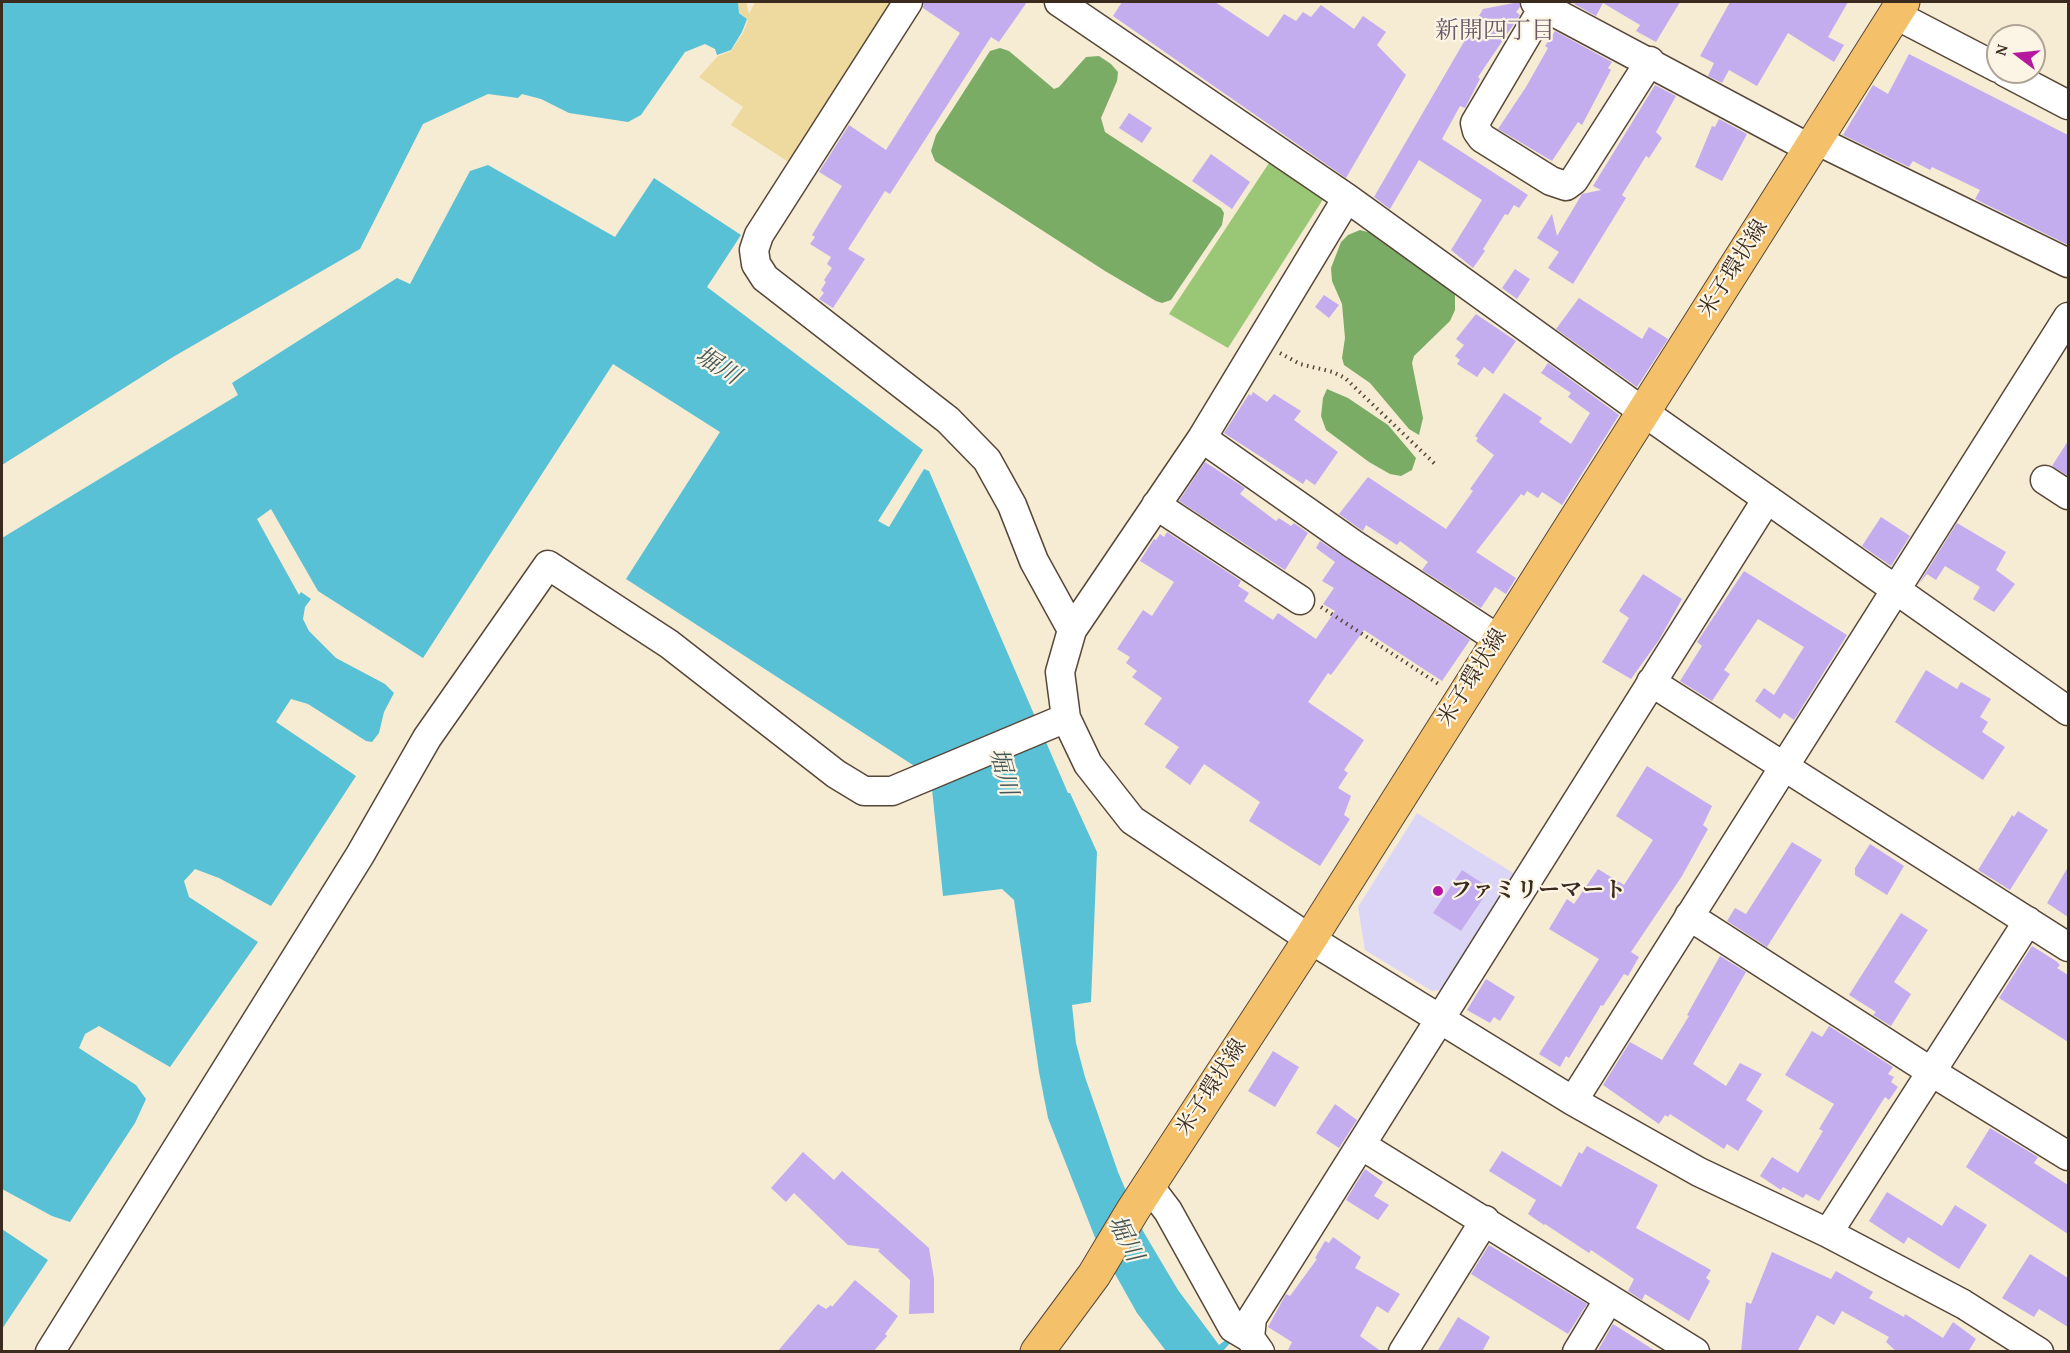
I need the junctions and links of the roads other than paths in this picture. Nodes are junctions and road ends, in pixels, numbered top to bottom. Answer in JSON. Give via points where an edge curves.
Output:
{"nodes":[{"id":1,"x":908,"y":2,"type":"edge"},
{"id":2,"x":1059,"y":2,"type":"edge"},
{"id":3,"x":1540,"y":4,"type":"edge"},
{"id":4,"x":1899,"y":8,"type":"edge"},
{"id":5,"x":1650,"y":61,"type":"junction"},
{"id":6,"x":1986,"y":61,"type":"edge"},
{"id":7,"x":2028,"y":84,"type":"edge"},
{"id":8,"x":2068,"y":105,"type":"edge"},
{"id":9,"x":1813,"y":144,"type":"junction"},
{"id":10,"x":1347,"y":198,"type":"junction"},
{"id":11,"x":2068,"y":263,"type":"edge"},
{"id":12,"x":2068,"y":317,"type":"edge"},
{"id":13,"x":1645,"y":413,"type":"junction"},
{"id":14,"x":1202,"y":438,"type":"junction"},
{"id":15,"x":1767,"y":499,"type":"junction"},
{"id":16,"x":1156,"y":505,"type":"junction"},
{"id":17,"x":1895,"y":591,"type":"junction"},
{"id":18,"x":1300,"y":600,"type":"road end"},
{"id":19,"x":1072,"y":630,"type":"junction"},
{"id":20,"x":1497,"y":639,"type":"junction"},
{"id":21,"x":1651,"y":682,"type":"junction"},
{"id":22,"x":2068,"y":711,"type":"edge"},
{"id":23,"x":1056,"y":722,"type":"junction"},
{"id":24,"x":1784,"y":765,"type":"junction"},
{"id":25,"x":1689,"y":916,"type":"junction"},
{"id":26,"x":2028,"y":921,"type":"junction"},
{"id":27,"x":1310,"y":939,"type":"junction"},
{"id":28,"x":2068,"y":947,"type":"edge"},
{"id":29,"x":1440,"y":1018,"type":"junction"},
{"id":30,"x":1930,"y":1071,"type":"junction"},
{"id":31,"x":1573,"y":1101,"type":"junction"},
{"id":32,"x":1361,"y":1145,"type":"junction"},
{"id":33,"x":2068,"y":1156,"type":"edge"},
{"id":34,"x":1141,"y":1198,"type":"junction"},
{"id":35,"x":1485,"y":1220,"type":"junction"},
{"id":36,"x":1828,"y":1233,"type":"junction"},
{"id":37,"x":1609,"y":1299,"type":"junction"},
{"id":38,"x":1255,"y":1345,"type":"edge"},
{"id":39,"x":50,"y":1352,"type":"edge"},
{"id":40,"x":1037,"y":1352,"type":"edge"},
{"id":41,"x":1402,"y":1352,"type":"edge"},
{"id":42,"x":1577,"y":1352,"type":"edge"},
{"id":43,"x":1695,"y":1352,"type":"edge"},
{"id":44,"x":2039,"y":1352,"type":"edge"}],
"edges":[{"from":1,"to":19,"type":"street","via":[[759,235],[754,250],[756,264],[765,278],[948,420],[987,460],[1012,505],[1034,561]]},
{"from":2,"to":10,"type":"street"},
{"from":3,"to":5,"type":"street"},
{"from":3,"to":5,"type":"street","via":[[1476,123],[1482,138],[1551,181],[1566,186],[1574,180]]},
{"from":4,"to":6,"type":"street"},
{"from":4,"to":9,"type":"main road","name":"米子環状線"},
{"from":5,"to":9,"type":"street"},
{"from":7,"to":8,"type":"street"},
{"from":9,"to":11,"type":"street"},
{"from":9,"to":13,"type":"main road","name":"米子環状線"},
{"from":10,"to":13,"type":"street"},
{"from":10,"to":14,"type":"street"},
{"from":12,"to":17,"type":"street"},
{"from":13,"to":15,"type":"street"},
{"from":13,"to":20,"type":"main road","name":"米子環状線"},
{"from":14,"to":16,"type":"street"},
{"from":14,"to":20,"type":"street"},
{"from":15,"to":17,"type":"street"},
{"from":15,"to":21,"type":"street"},
{"from":16,"to":18,"type":"street"},
{"from":16,"to":19,"type":"street"},
{"from":17,"to":22,"type":"street"},
{"from":17,"to":24,"type":"street"},
{"from":19,"to":23,"type":"street","via":[[1060,672]]},
{"from":20,"to":27,"type":"main road","name":"米子環状線"},
{"from":21,"to":24,"type":"street"},
{"from":21,"to":29,"type":"street"},
{"from":23,"to":27,"type":"street","via":[[1132,820]]},
{"from":23,"to":39,"type":"street","via":[[892,791],[864,791],[836,774],[669,644],[548,565],[427,738],[360,855]]},
{"from":24,"to":25,"type":"street"},
{"from":24,"to":26,"type":"street"},
{"from":25,"to":30,"type":"street"},
{"from":25,"to":31,"type":"street"},
{"from":26,"to":28,"type":"street"},
{"from":26,"to":30,"type":"street"},
{"from":27,"to":29,"type":"street"},
{"from":27,"to":34,"type":"main road","name":"米子環状線"},
{"from":29,"to":31,"type":"street"},
{"from":29,"to":32,"type":"street"},
{"from":30,"to":33,"type":"street"},
{"from":30,"to":36,"type":"street"},
{"from":31,"to":36,"type":"street","via":[[1699,1172]]},
{"from":32,"to":35,"type":"street"},
{"from":32,"to":38,"type":"street","via":[[1252,1318]]},
{"from":34,"to":38,"type":"street","via":[[1168,1211],[1233,1328]]},
{"from":34,"to":40,"type":"main road","name":"米子環状線","via":[[1094,1275]]},
{"from":35,"to":37,"type":"street"},
{"from":35,"to":41,"type":"street"},
{"from":36,"to":44,"type":"street","via":[[1963,1304]]},
{"from":37,"to":42,"type":"street"},
{"from":37,"to":43,"type":"street"}]}
